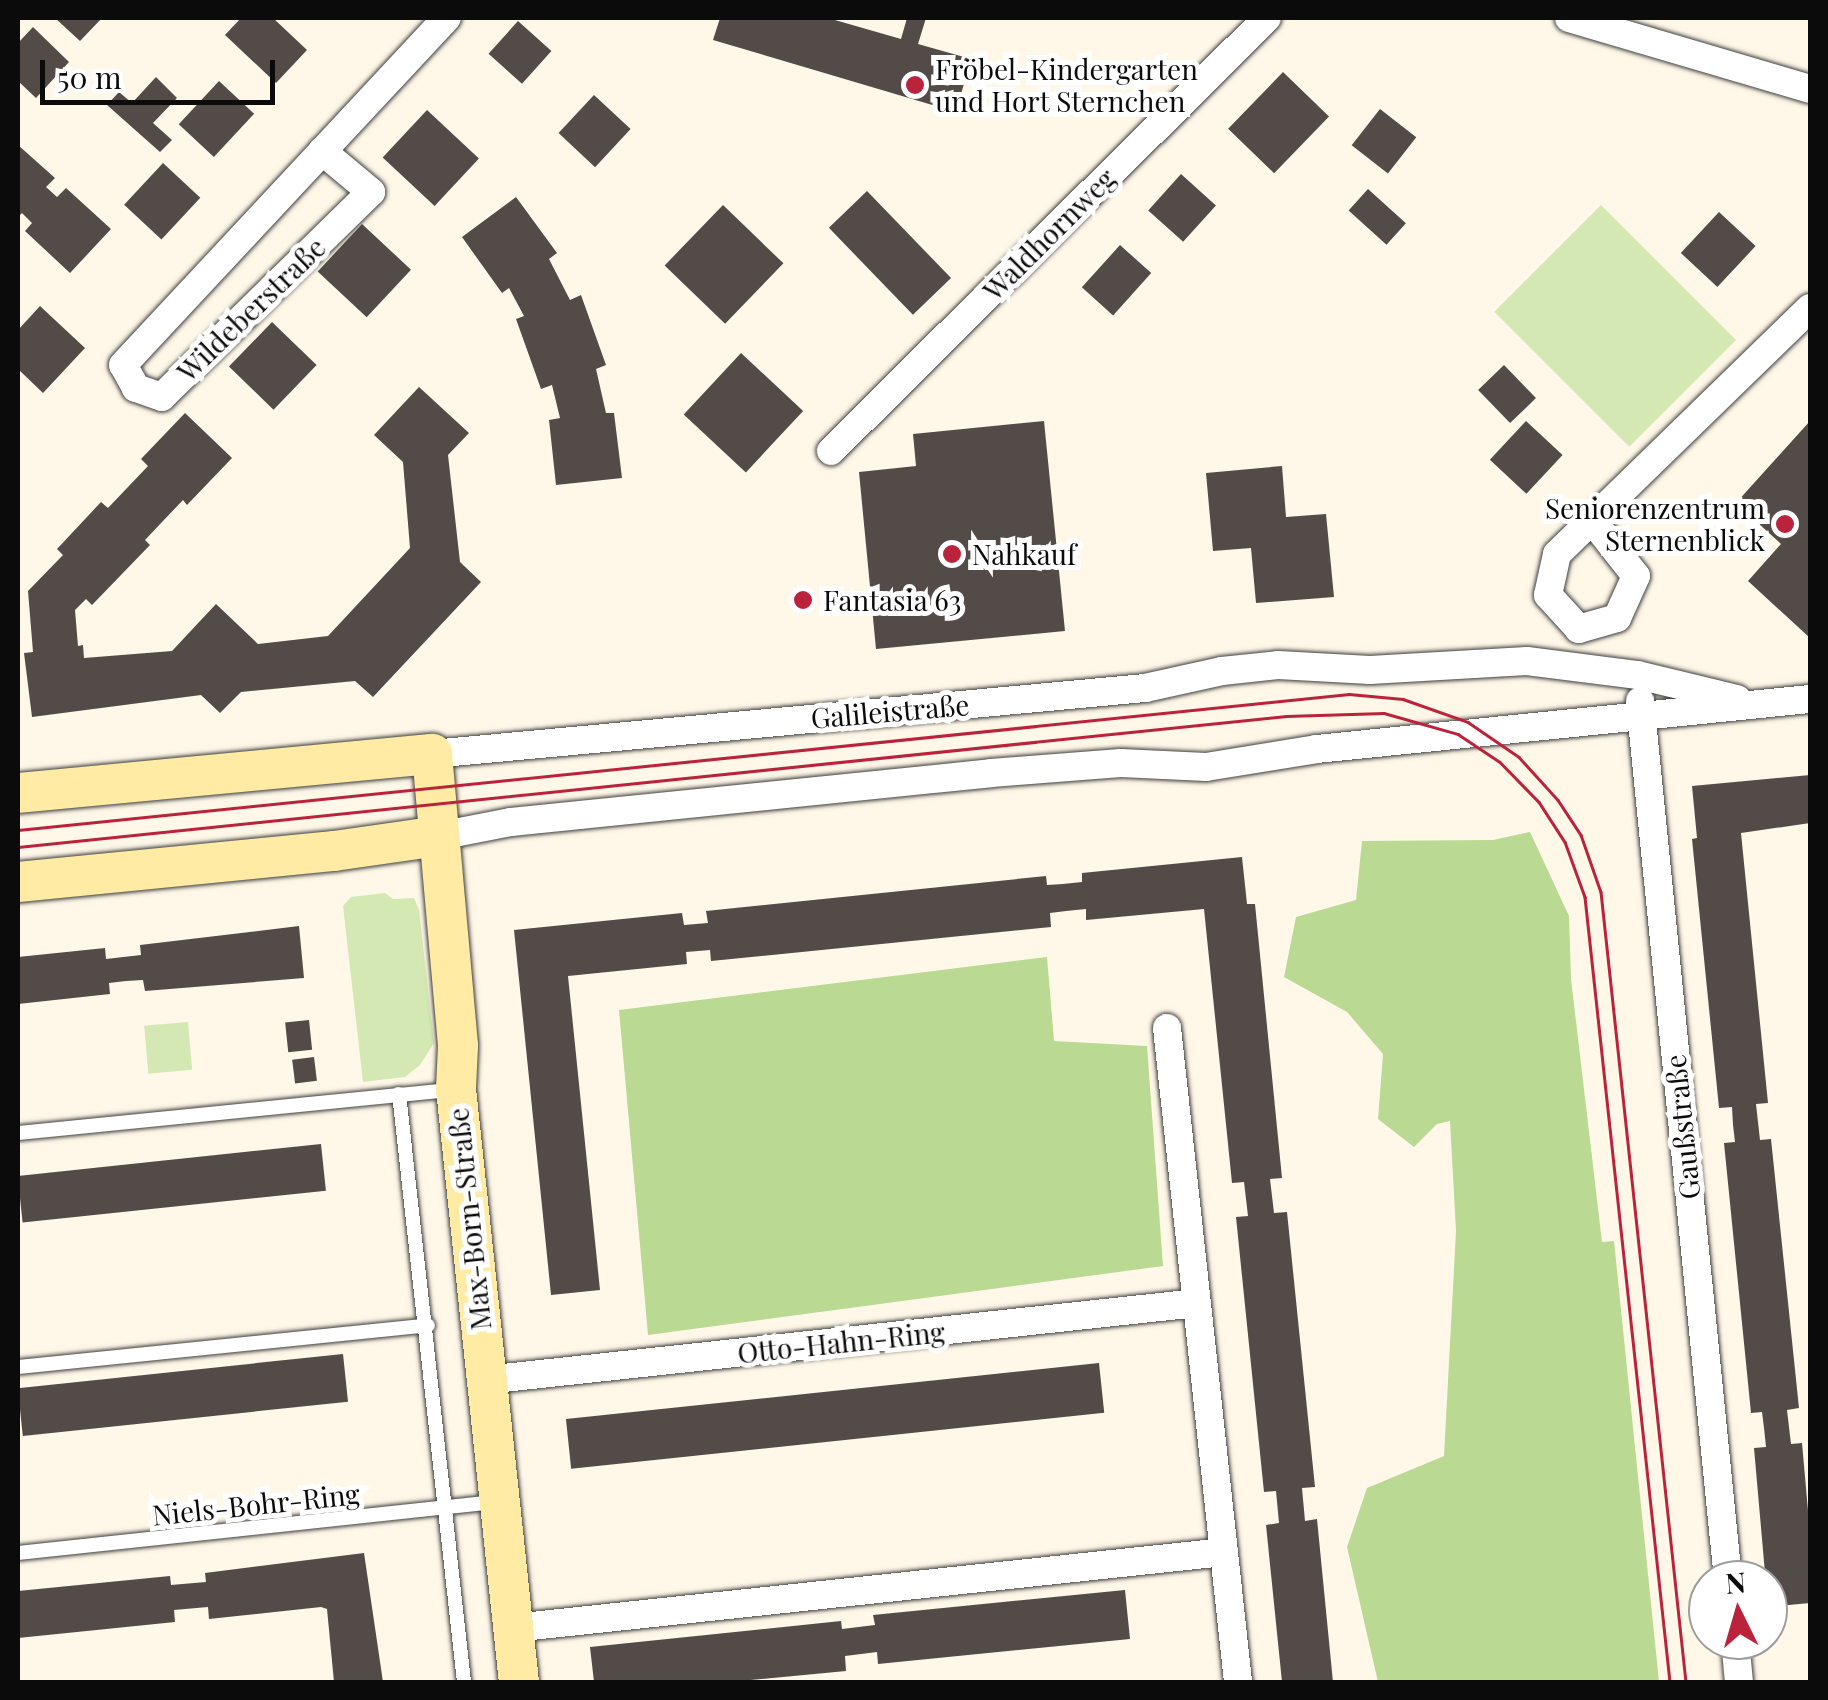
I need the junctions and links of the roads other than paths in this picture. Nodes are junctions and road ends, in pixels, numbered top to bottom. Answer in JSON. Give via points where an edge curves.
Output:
{"nodes":[{"id":1,"x":447,"y":18,"type":"edge"},
{"id":2,"x":1268,"y":18,"type":"edge"},
{"id":3,"x":1569,"y":18,"type":"edge"},
{"id":4,"x":1810,"y":90,"type":"edge"},
{"id":5,"x":322,"y":151,"type":"junction"},
{"id":6,"x":1810,"y":308,"type":"edge"},
{"id":7,"x":831,"y":451,"type":"dead end"},
{"id":8,"x":1592,"y":520,"type":"dead end"},
{"id":9,"x":1638,"y":674,"type":"junction"},
{"id":10,"x":1810,"y":700,"type":"edge"},
{"id":11,"x":1758,"y":704,"type":"junction"},
{"id":12,"x":1641,"y":716,"type":"junction"},
{"id":13,"x":432,"y":754,"type":"junction"},
{"id":14,"x":18,"y":793,"type":"edge"},
{"id":15,"x":439,"y":836,"type":"junction"},
{"id":16,"x":18,"y":882,"type":"edge"},
{"id":17,"x":1167,"y":1028,"type":"dead end"},
{"id":18,"x":456,"y":1089,"type":"junction"},
{"id":19,"x":399,"y":1094,"type":"junction"},
{"id":20,"x":18,"y":1133,"type":"edge"},
{"id":21,"x":1197,"y":1303,"type":"junction"},
{"id":22,"x":428,"y":1325,"type":"junction"},
{"id":23,"x":18,"y":1366,"type":"edge"},
{"id":24,"x":486,"y":1380,"type":"junction"},
{"id":25,"x":500,"y":1502,"type":"junction"},
{"id":26,"x":446,"y":1509,"type":"junction"},
{"id":27,"x":1224,"y":1552,"type":"junction"},
{"id":28,"x":18,"y":1553,"type":"edge"},
{"id":29,"x":1726,"y":1560,"type":"edge"},
{"id":30,"x":513,"y":1628,"type":"junction"},
{"id":31,"x":464,"y":1682,"type":"edge"},
{"id":32,"x":519,"y":1682,"type":"edge"},
{"id":33,"x":1238,"y":1682,"type":"edge"}],
"edges":[{"from":1,"to":5,"type":"street","name":"Wildeberstraße"},
{"from":2,"to":7,"type":"street","name":"Waldhornweg"},
{"from":3,"to":4,"type":"street"},
{"from":5,"to":5,"type":"street","name":"Wildeberstraße","via":[[123,365],[136,388],[162,397],[371,192]]},
{"from":6,"to":8,"type":"street"},
{"from":9,"to":11,"type":"street","name":"Galileistraße"},
{"from":9,"to":12,"type":"street","name":"Gaußstraße"},
{"from":9,"to":13,"type":"street","name":"Galileistraße","via":[[1528,661],[1370,670],[1278,665],[1144,688]]},
{"from":10,"to":11,"type":"street","name":"Galileistraße"},
{"from":11,"to":12,"type":"street","name":"Galileistraße"},
{"from":12,"to":15,"type":"street","name":"Galileistraße","via":[[1206,767],[1121,763],[991,773],[511,822]]},
{"from":12,"to":29,"type":"street","name":"Gaußstraße"},
{"from":13,"to":14,"type":"street","name":"Galileistraße"},
{"from":13,"to":15,"type":"street","name":"Max-Born-Straße"},
{"from":15,"to":16,"type":"street","name":"Galileistraße"},
{"from":15,"to":18,"type":"street","name":"Max-Born-Straße"},
{"from":17,"to":21,"type":"street"},
{"from":18,"to":19,"type":"lane"},
{"from":18,"to":24,"type":"street","name":"Max-Born-Straße"},
{"from":19,"to":20,"type":"lane"},
{"from":19,"to":22,"type":"lane","name":"Max-Born-Straße"},
{"from":21,"to":24,"type":"street","name":"Otto-Hahn-Ring"},
{"from":21,"to":27,"type":"street"},
{"from":22,"to":23,"type":"lane"},
{"from":22,"to":26,"type":"lane","name":"Max-Born-Straße"},
{"from":24,"to":25,"type":"street","name":"Max-Born-Straße"},
{"from":25,"to":26,"type":"lane","name":"Niels-Bohr-Ring"},
{"from":25,"to":30,"type":"street","name":"Max-Born-Straße"},
{"from":26,"to":28,"type":"lane","name":"Niels-Bohr-Ring"},
{"from":26,"to":31,"type":"lane","name":"Max-Born-Straße"},
{"from":27,"to":30,"type":"street"},
{"from":27,"to":33,"type":"street"},
{"from":30,"to":32,"type":"street","name":"Max-Born-Straße"}]}
